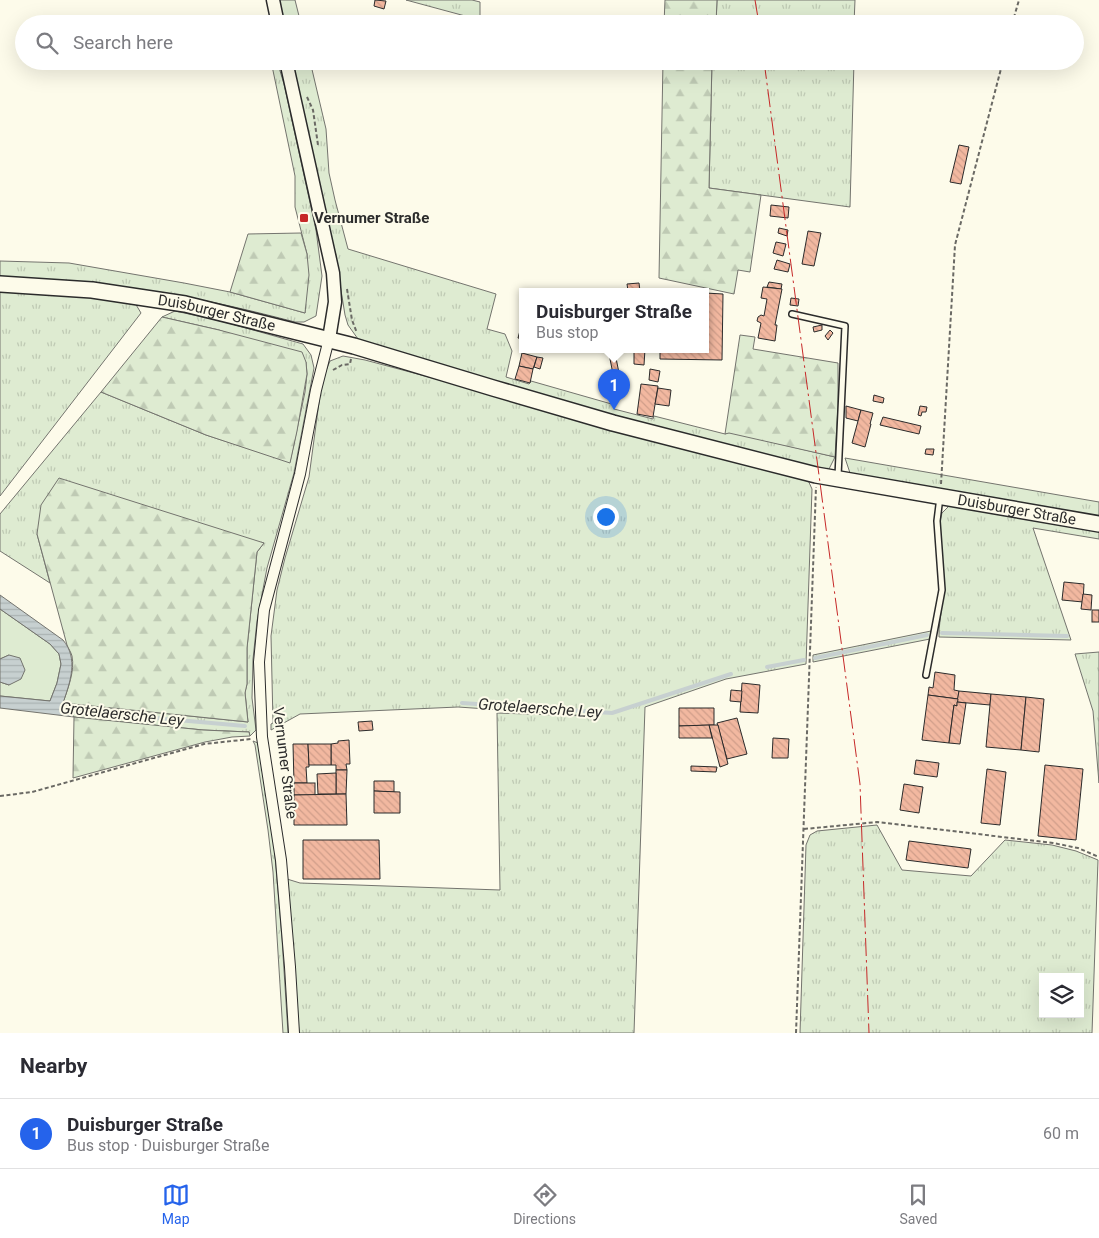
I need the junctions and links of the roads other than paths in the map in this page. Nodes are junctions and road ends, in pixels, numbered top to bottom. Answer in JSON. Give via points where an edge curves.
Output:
{"nodes":[{"id":1,"x":273,"y":0,"type":"edge"},
{"id":2,"x":276,"y":15,"type":"edge"},
{"id":3,"x":288,"y":70,"type":"edge"},
{"id":4,"x":0,"y":284,"type":"edge"},
{"id":5,"x":792,"y":314,"type":"dead end"},
{"id":6,"x":329,"y":339,"type":"junction"},
{"id":7,"x":838,"y":479,"type":"junction"},
{"id":8,"x":940,"y":497,"type":"junction"},
{"id":9,"x":1099,"y":524,"type":"edge"},
{"id":10,"x":926,"y":675,"type":"dead end"},
{"id":11,"x":294,"y":1033,"type":"edge"}],
"edges":[{"from":1,"to":2,"type":"street"},
{"from":3,"to":6,"type":"street","name":"Vernumer Straße","via":[[333,273],[335,302]]},
{"from":4,"to":6,"type":"main road","name":"Duisburger Straße","via":[[92,290],[185,304]]},
{"from":5,"to":7,"type":"lane","via":[[845,326]]},
{"from":6,"to":7,"type":"main road","name":"Duisburger Straße","via":[[613,423]]},
{"from":6,"to":11,"type":"street","name":"Vernumer Straße","via":[[300,474],[264,610],[259,662],[262,736],[281,860]]},
{"from":7,"to":8,"type":"main road","name":"Duisburger Straße"},
{"from":8,"to":9,"type":"main road","name":"Duisburger Straße"},
{"from":8,"to":10,"type":"lane","via":[[937,521],[942,590]]}]}
